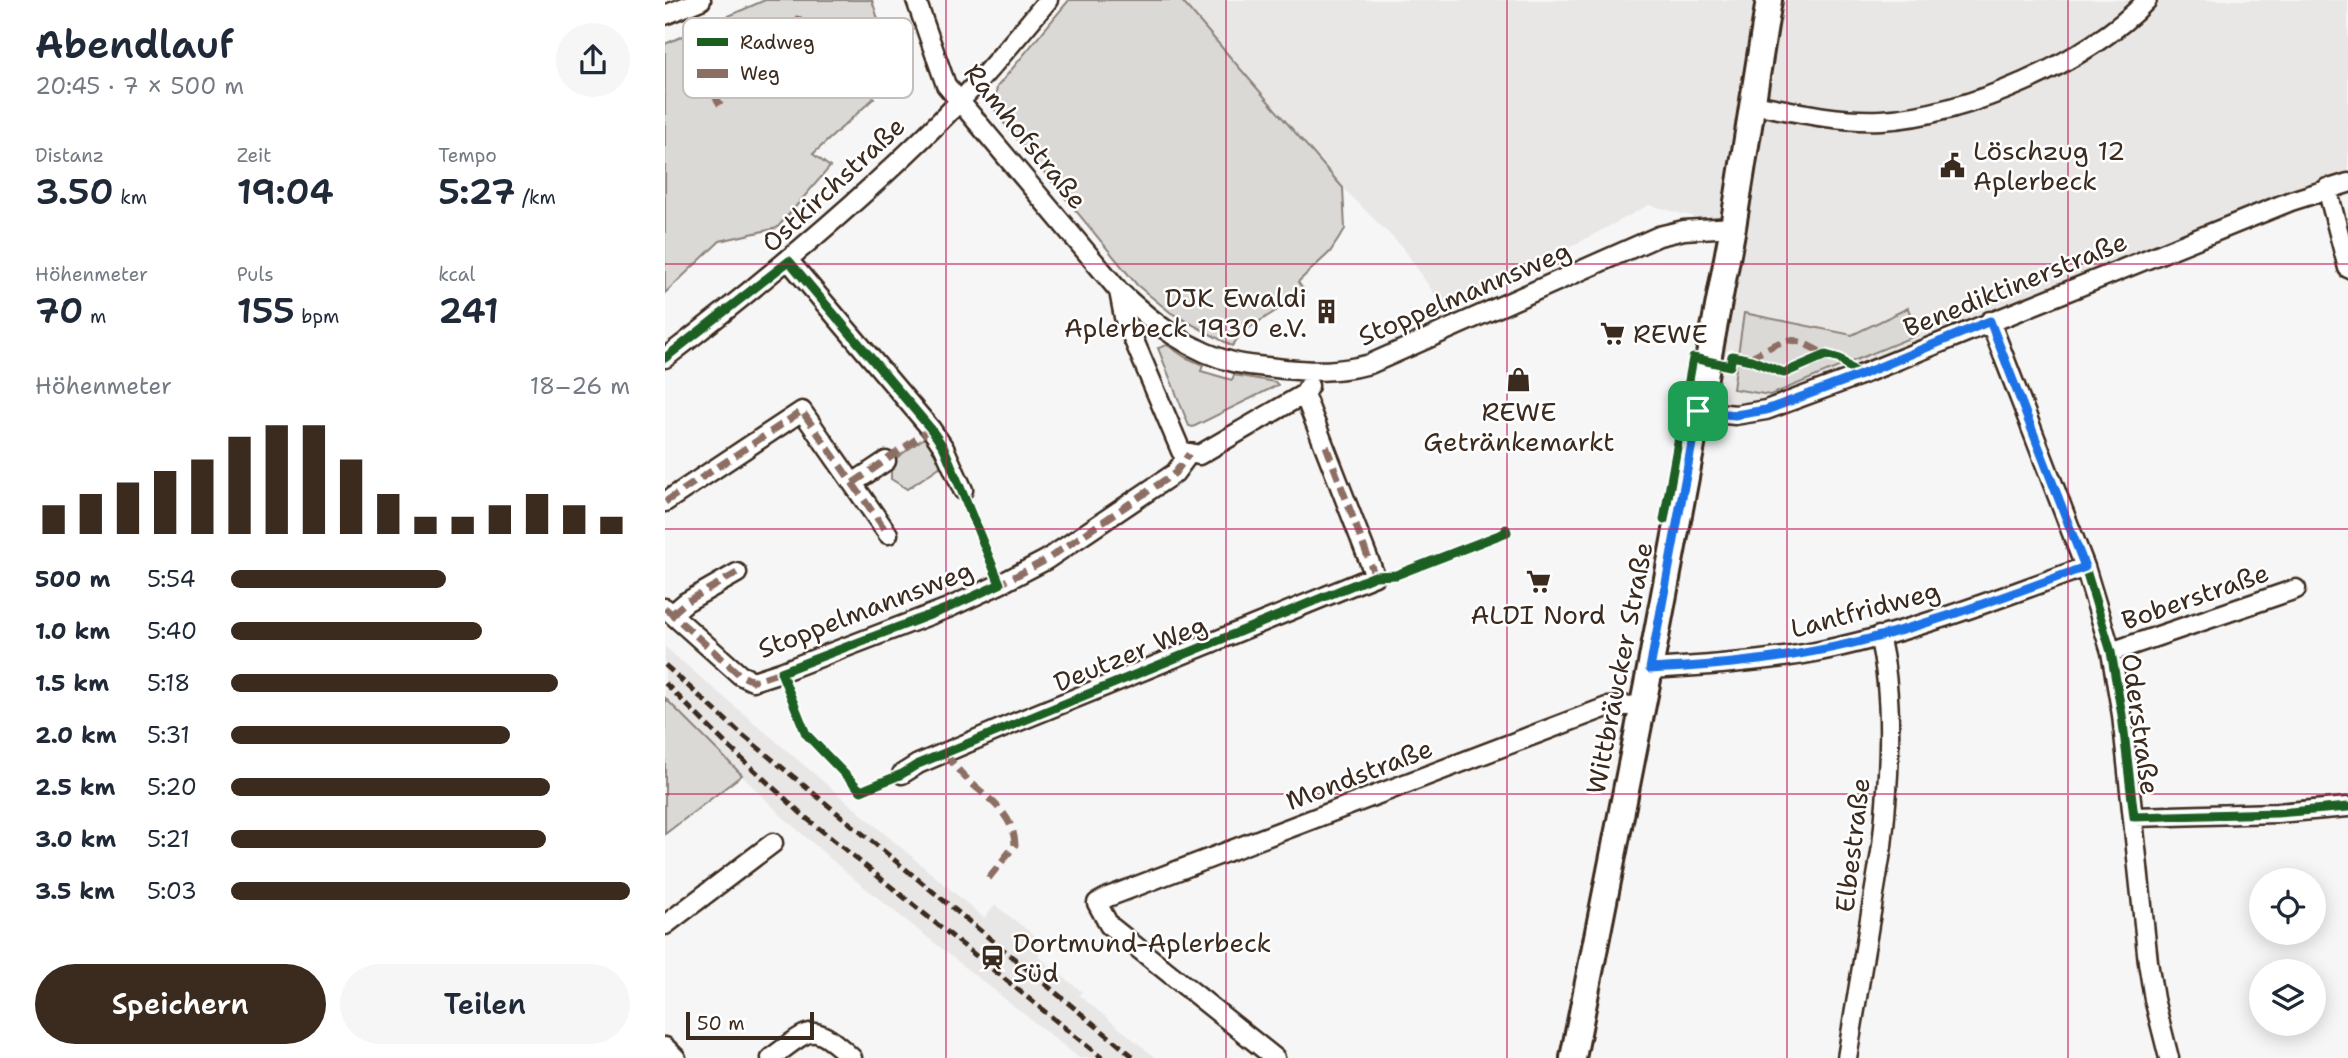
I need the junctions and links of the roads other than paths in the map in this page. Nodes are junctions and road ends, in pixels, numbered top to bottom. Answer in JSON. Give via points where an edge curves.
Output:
{"nodes":[{"id":1,"x":701,"y":0,"type":"edge"},
{"id":2,"x":916,"y":0,"type":"edge"},
{"id":3,"x":1048,"y":0,"type":"edge"},
{"id":4,"x":1769,"y":0,"type":"edge"},
{"id":5,"x":2147,"y":0,"type":"edge"},
{"id":6,"x":665,"y":15,"type":"edge"},
{"id":7,"x":961,"y":100,"type":"junction"},
{"id":8,"x":1754,"y":104,"type":"junction"},
{"id":9,"x":2348,"y":183,"type":"edge"},
{"id":10,"x":2327,"y":188,"type":"junction"},
{"id":11,"x":1733,"y":227,"type":"junction"},
{"id":12,"x":789,"y":261,"type":"junction"},
{"id":13,"x":2348,"y":268,"type":"edge"},
{"id":14,"x":1119,"y":291,"type":"junction"},
{"id":15,"x":1990,"y":321,"type":"junction"},
{"id":16,"x":665,"y":358,"type":"edge"},
{"id":17,"x":1316,"y":372,"type":"junction"},
{"id":18,"x":1304,"y":394,"type":"junction"},
{"id":19,"x":1698,"y":411,"type":"junction"},
{"id":20,"x":1189,"y":454,"type":"junction"},
{"id":21,"x":886,"y":461,"type":"dead end"},
{"id":22,"x":853,"y":483,"type":"junction"},
{"id":23,"x":964,"y":491,"type":"dead end"},
{"id":24,"x":665,"y":502,"type":"edge"},
{"id":25,"x":888,"y":534,"type":"dead end"},
{"id":26,"x":2085,"y":567,"type":"junction"},
{"id":27,"x":737,"y":573,"type":"dead end"},
{"id":28,"x":2296,"y":589,"type":"dead end"},
{"id":29,"x":668,"y":611,"type":"edge"},
{"id":30,"x":1879,"y":636,"type":"junction"},
{"id":31,"x":2111,"y":652,"type":"junction"},
{"id":32,"x":1650,"y":669,"type":"junction"},
{"id":33,"x":1643,"y":705,"type":"junction"},
{"id":34,"x":902,"y":774,"type":"dead end"},
{"id":35,"x":2348,"y":807,"type":"edge"},
{"id":36,"x":2134,"y":817,"type":"junction"},
{"id":37,"x":773,"y":843,"type":"dead end"},
{"id":38,"x":665,"y":925,"type":"edge"},
{"id":39,"x":665,"y":1047,"type":"edge"},
{"id":40,"x":676,"y":1058,"type":"edge"},
{"id":41,"x":771,"y":1058,"type":"edge"},
{"id":42,"x":852,"y":1058,"type":"edge"},
{"id":43,"x":1275,"y":1058,"type":"edge"},
{"id":44,"x":1573,"y":1058,"type":"edge"},
{"id":45,"x":1847,"y":1058,"type":"edge"},
{"id":46,"x":2169,"y":1058,"type":"edge"}],
"edges":[{"from":1,"to":6,"type":"street"},
{"from":2,"to":7,"type":"street","name":"Ramhofstraße","via":[[946,85]]},
{"from":3,"to":7,"type":"street","name":"Ostkirchstraße"},
{"from":4,"to":8,"type":"main road","name":"Wittbräucker Straße"},
{"from":5,"to":8,"type":"street","via":[[2117,29],[2060,64],[1981,98],[1921,116],[1850,119]]},
{"from":7,"to":12,"type":"street","name":"Ostkirchstraße"},
{"from":7,"to":14,"type":"street","name":"Ramhofstraße"},
{"from":8,"to":11,"type":"main road","name":"Wittbräucker Straße"},
{"from":9,"to":10,"type":"street","name":"Benediktinerstraße"},
{"from":10,"to":13,"type":"street"},
{"from":10,"to":15,"type":"street","name":"Benediktinerstraße"},
{"from":11,"to":17,"type":"street","name":"Stoppelmannsweg","via":[[1659,236],[1370,364]]},
{"from":11,"to":19,"type":"main road","name":"Wittbräucker Straße"},
{"from":12,"to":16,"type":"street","name":"Ostkirchstraße"},
{"from":12,"to":23,"type":"street","via":[[931,429]]},
{"from":14,"to":17,"type":"street","name":"Ramhofstraße","via":[[1149,319],[1209,353],[1235,362]]},
{"from":14,"to":20,"type":"street","name":"Ramhofstraße","via":[[1124,317],[1175,439],[1181,451]]},
{"from":15,"to":19,"type":"street","name":"Benediktinerstraße","via":[[1766,410],[1735,415]]},
{"from":15,"to":26,"type":"street","name":"Oderstraße"},
{"from":17,"to":18,"type":"street"},
{"from":18,"to":20,"type":"street","name":"Stoppelmannsweg","via":[[1199,455]]},
{"from":18,"to":34,"type":"street","name":"Deutzer Weg","via":[[1375,576],[1012,724]]},
{"from":19,"to":32,"type":"main road","name":"Wittbräucker Straße"},
{"from":20,"to":29,"type":"street","name":"Stoppelmannsweg","via":[[1175,473],[1046,560],[948,608],[753,681],[740,675]]},
{"from":21,"to":22,"type":"street"},
{"from":22,"to":24,"type":"street","via":[[802,411]]},
{"from":22,"to":25,"type":"street"},
{"from":26,"to":30,"type":"street","name":"Lantfridweg"},
{"from":26,"to":31,"type":"street","name":"Oderstraße"},
{"from":27,"to":29,"type":"street"},
{"from":28,"to":31,"type":"street","name":"Boberstraße"},
{"from":30,"to":32,"type":"street","name":"Lantfridweg","via":[[1755,662]]},
{"from":30,"to":45,"type":"street","name":"Elbestraße","via":[[1886,675],[1886,811]]},
{"from":31,"to":36,"type":"street","name":"Oderstraße"},
{"from":32,"to":33,"type":"main road","name":"Wittbräucker Straße"},
{"from":33,"to":43,"type":"street","name":"Mondstraße","via":[[1607,707],[1097,903],[1109,925]]},
{"from":33,"to":44,"type":"main road","name":"Wittbräucker Straße"},
{"from":35,"to":36,"type":"street"},
{"from":36,"to":46,"type":"street","name":"Oderstraße","via":[[2148,962]]},
{"from":37,"to":38,"type":"street"},
{"from":39,"to":40,"type":"street"},
{"from":41,"to":42,"type":"street","via":[[804,1033],[815,1032]]}]}
